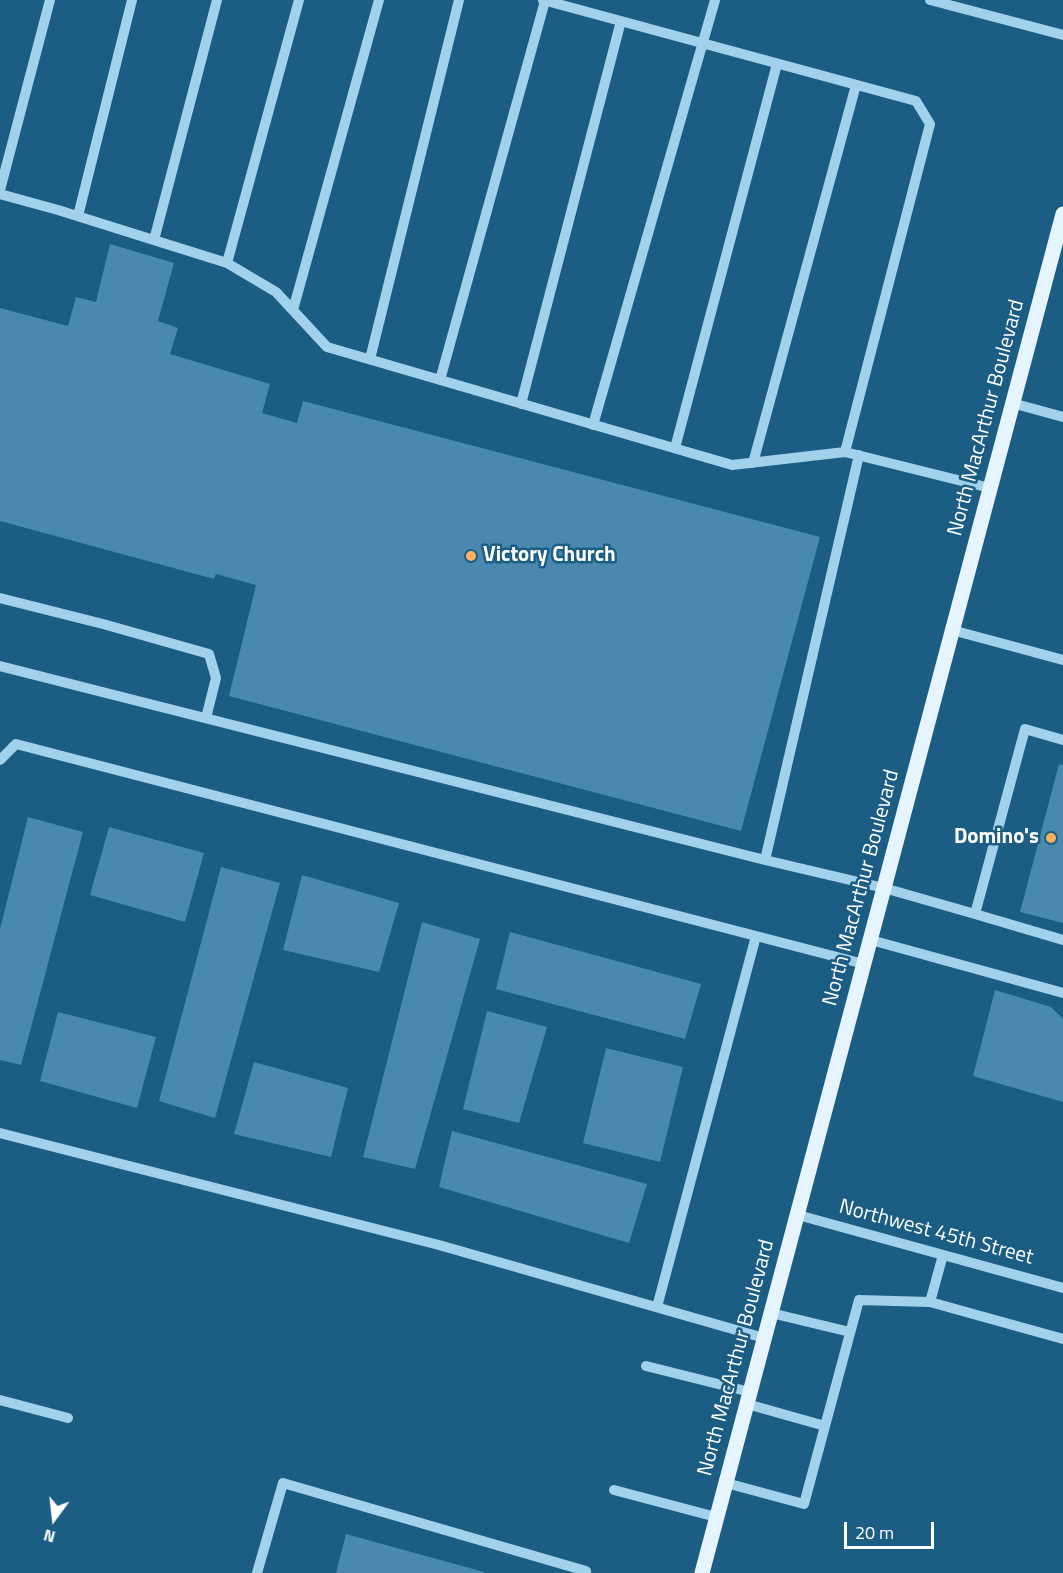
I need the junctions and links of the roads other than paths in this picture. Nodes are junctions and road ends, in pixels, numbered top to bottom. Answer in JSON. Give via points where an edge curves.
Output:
{"nodes":[{"id":1,"x":51,"y":0,"type":"edge"},
{"id":2,"x":132,"y":0,"type":"edge"},
{"id":3,"x":217,"y":0,"type":"edge"},
{"id":4,"x":299,"y":0,"type":"edge"},
{"id":5,"x":379,"y":0,"type":"edge"},
{"id":6,"x":459,"y":0,"type":"edge"},
{"id":7,"x":544,"y":0,"type":"edge"},
{"id":8,"x":715,"y":0,"type":"edge"},
{"id":9,"x":930,"y":0,"type":"edge"},
{"id":10,"x":621,"y":21,"type":"junction"},
{"id":11,"x":1063,"y":35,"type":"edge"},
{"id":12,"x":704,"y":44,"type":"junction"},
{"id":13,"x":777,"y":64,"type":"junction"},
{"id":14,"x":856,"y":85,"type":"junction"},
{"id":15,"x":0,"y":192,"type":"edge"},
{"id":16,"x":1063,"y":214,"type":"edge"},
{"id":17,"x":78,"y":216,"type":"junction"},
{"id":18,"x":154,"y":240,"type":"junction"},
{"id":19,"x":226,"y":263,"type":"junction"},
{"id":20,"x":293,"y":310,"type":"junction"},
{"id":21,"x":370,"y":359,"type":"junction"},
{"id":22,"x":440,"y":380,"type":"junction"},
{"id":23,"x":1012,"y":403,"type":"junction"},
{"id":24,"x":521,"y":404,"type":"junction"},
{"id":25,"x":1063,"y":417,"type":"edge"},
{"id":26,"x":593,"y":425,"type":"junction"},
{"id":27,"x":675,"y":448,"type":"junction"},
{"id":28,"x":845,"y":452,"type":"junction"},
{"id":29,"x":859,"y":455,"type":"junction"},
{"id":30,"x":753,"y":463,"type":"junction"},
{"id":31,"x":990,"y":488,"type":"junction"},
{"id":32,"x":0,"y":598,"type":"edge"},
{"id":33,"x":952,"y":630,"type":"junction"},
{"id":34,"x":1063,"y":660,"type":"edge"},
{"id":35,"x":0,"y":666,"type":"edge"},
{"id":36,"x":206,"y":718,"type":"junction"},
{"id":37,"x":1063,"y":740,"type":"edge"},
{"id":38,"x":0,"y":760,"type":"edge"},
{"id":39,"x":765,"y":860,"type":"junction"},
{"id":40,"x":884,"y":888,"type":"junction"},
{"id":41,"x":975,"y":914,"type":"junction"},
{"id":42,"x":756,"y":936,"type":"junction"},
{"id":43,"x":870,"y":940,"type":"junction"},
{"id":44,"x":1063,"y":940,"type":"edge"},
{"id":45,"x":864,"y":964,"type":"junction"},
{"id":46,"x":1063,"y":993,"type":"edge"},
{"id":47,"x":0,"y":1132,"type":"edge"},
{"id":48,"x":798,"y":1215,"type":"junction"},
{"id":49,"x":943,"y":1255,"type":"junction"},
{"id":50,"x":1063,"y":1288,"type":"edge"},
{"id":51,"x":930,"y":1302,"type":"junction"},
{"id":52,"x":657,"y":1307,"type":"junction"},
{"id":53,"x":771,"y":1314,"type":"junction"},
{"id":54,"x":850,"y":1332,"type":"junction"},
{"id":55,"x":764,"y":1338,"type":"junction"},
{"id":56,"x":1063,"y":1339,"type":"edge"},
{"id":57,"x":646,"y":1366,"type":"dead end"},
{"id":58,"x":748,"y":1398,"type":"junction"},
{"id":59,"x":0,"y":1400,"type":"edge"},
{"id":60,"x":68,"y":1418,"type":"dead end"},
{"id":61,"x":825,"y":1426,"type":"junction"},
{"id":62,"x":726,"y":1483,"type":"junction"},
{"id":63,"x":614,"y":1490,"type":"dead end"},
{"id":64,"x":716,"y":1517,"type":"junction"},
{"id":65,"x":588,"y":1572,"type":"edge"},
{"id":66,"x":257,"y":1573,"type":"edge"},
{"id":67,"x":702,"y":1573,"type":"edge"}],
"edges":[{"from":1,"to":15,"type":"street"},
{"from":2,"to":17,"type":"street"},
{"from":3,"to":18,"type":"street"},
{"from":4,"to":19,"type":"street"},
{"from":5,"to":20,"type":"street"},
{"from":6,"to":21,"type":"street"},
{"from":7,"to":10,"type":"street"},
{"from":7,"to":22,"type":"street"},
{"from":8,"to":12,"type":"street"},
{"from":9,"to":11,"type":"street"},
{"from":10,"to":12,"type":"street"},
{"from":10,"to":24,"type":"street"},
{"from":12,"to":13,"type":"street"},
{"from":12,"to":26,"type":"street"},
{"from":13,"to":14,"type":"street"},
{"from":13,"to":27,"type":"street"},
{"from":14,"to":28,"type":"street","via":[[916,101],[930,124]]},
{"from":14,"to":30,"type":"street"},
{"from":15,"to":17,"type":"street"},
{"from":16,"to":23,"type":"main road","name":"North MacArthur Boulevard"},
{"from":17,"to":18,"type":"street"},
{"from":18,"to":19,"type":"street"},
{"from":19,"to":20,"type":"street","via":[[276,292]]},
{"from":20,"to":21,"type":"street","via":[[327,347]]},
{"from":21,"to":22,"type":"street"},
{"from":22,"to":24,"type":"street"},
{"from":23,"to":25,"type":"street"},
{"from":23,"to":31,"type":"main road","name":"North MacArthur Boulevard"},
{"from":24,"to":26,"type":"street"},
{"from":26,"to":27,"type":"street"},
{"from":27,"to":30,"type":"street","via":[[732,465]]},
{"from":28,"to":29,"type":"street"},
{"from":28,"to":30,"type":"street"},
{"from":29,"to":31,"type":"street"},
{"from":29,"to":39,"type":"street"},
{"from":31,"to":33,"type":"main road","name":"North MacArthur Boulevard"},
{"from":32,"to":36,"type":"street","via":[[209,654],[216,678]]},
{"from":33,"to":34,"type":"street"},
{"from":33,"to":40,"type":"main road","name":"North MacArthur Boulevard"},
{"from":35,"to":36,"type":"street"},
{"from":36,"to":39,"type":"street"},
{"from":37,"to":41,"type":"street","via":[[1025,729]]},
{"from":38,"to":42,"type":"street","via":[[16,744]]},
{"from":39,"to":40,"type":"street"},
{"from":40,"to":41,"type":"street"},
{"from":40,"to":43,"type":"main road","name":"North MacArthur Boulevard"},
{"from":41,"to":44,"type":"street"},
{"from":42,"to":45,"type":"street"},
{"from":42,"to":52,"type":"street"},
{"from":43,"to":45,"type":"main road","name":"North MacArthur Boulevard"},
{"from":43,"to":46,"type":"street"},
{"from":45,"to":48,"type":"main road","name":"North MacArthur Boulevard"},
{"from":47,"to":52,"type":"street","via":[[439,1245]]},
{"from":48,"to":49,"type":"street","name":"Northwest 45th Street"},
{"from":48,"to":53,"type":"main road","name":"North MacArthur Boulevard"},
{"from":49,"to":50,"type":"street","name":"Northwest 45th Street"},
{"from":49,"to":51,"type":"street"},
{"from":51,"to":54,"type":"street","via":[[859,1300]]},
{"from":51,"to":56,"type":"street"},
{"from":52,"to":55,"type":"street"},
{"from":53,"to":54,"type":"street"},
{"from":53,"to":55,"type":"main road","name":"North MacArthur Boulevard"},
{"from":54,"to":61,"type":"street"},
{"from":55,"to":58,"type":"main road","name":"North MacArthur Boulevard"},
{"from":57,"to":58,"type":"street"},
{"from":58,"to":61,"type":"street"},
{"from":58,"to":62,"type":"main road","name":"North MacArthur Boulevard"},
{"from":59,"to":60,"type":"street"},
{"from":61,"to":62,"type":"street","via":[[804,1504]]},
{"from":62,"to":64,"type":"main road","name":"North MacArthur Boulevard"},
{"from":63,"to":64,"type":"street"},
{"from":64,"to":67,"type":"main road","name":"North MacArthur Boulevard"},
{"from":65,"to":66,"type":"street","via":[[283,1483]]}]}
